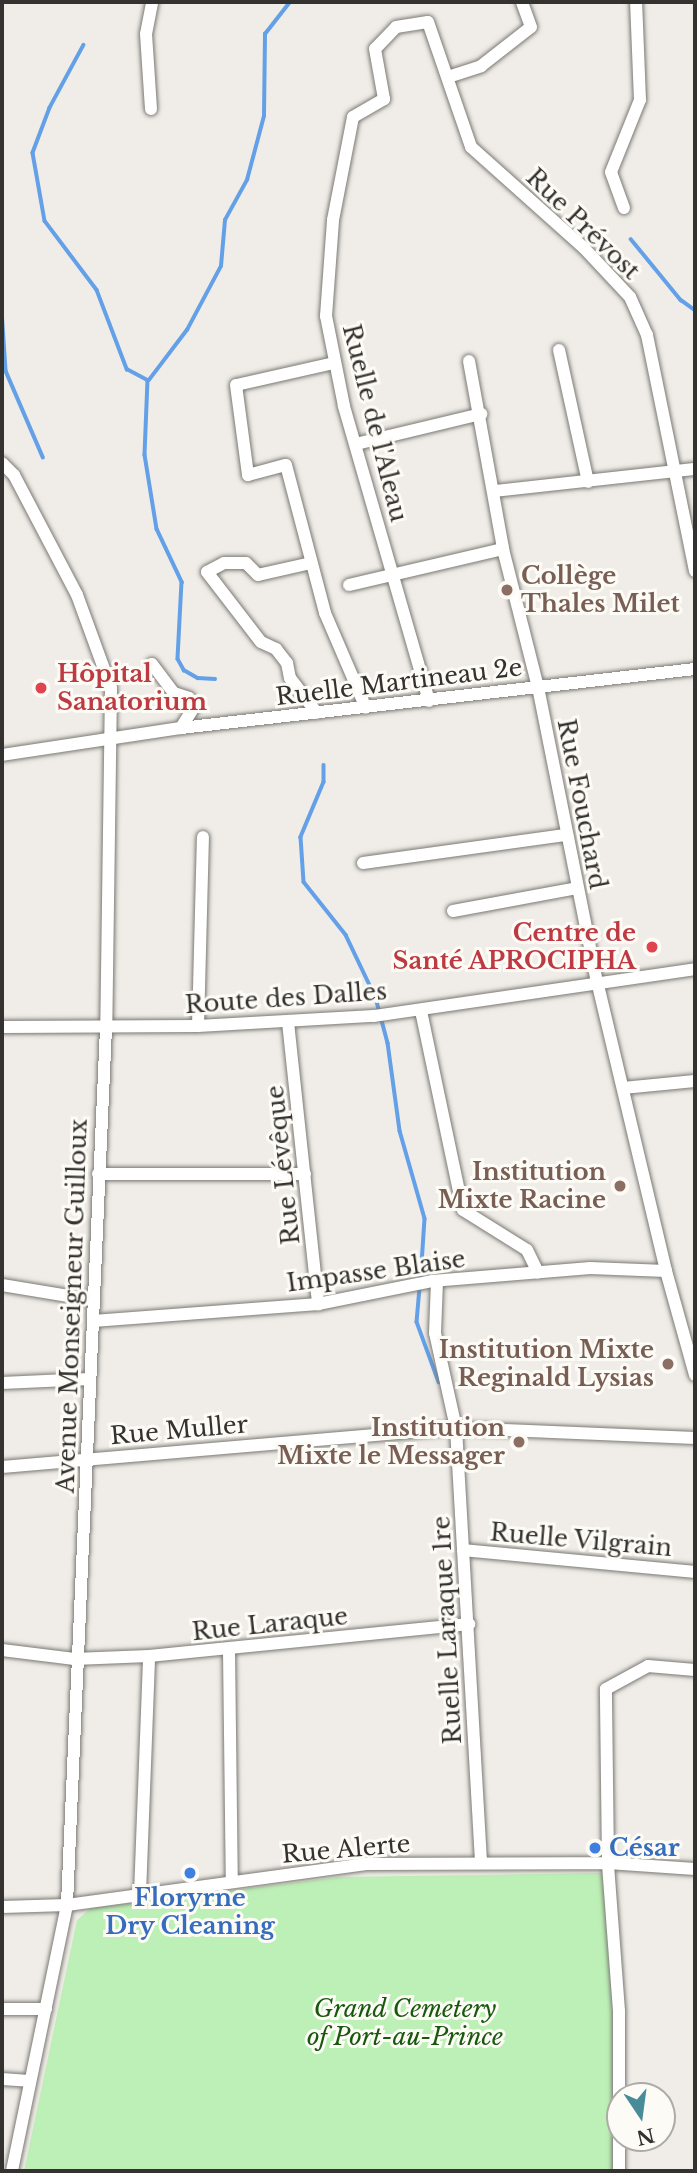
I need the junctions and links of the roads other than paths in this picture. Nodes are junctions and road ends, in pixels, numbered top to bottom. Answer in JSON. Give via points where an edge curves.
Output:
{"nodes":[{"id":1,"x":152,"y":2,"type":"edge"},
{"id":2,"x":522,"y":2,"type":"edge"},
{"id":3,"x":636,"y":2,"type":"edge"},
{"id":4,"x":412,"y":22,"type":"joint"},
{"id":5,"x":448,"y":76,"type":"junction"},
{"id":6,"x":151,"y":109,"type":"dead end"},
{"id":7,"x":624,"y":208,"type":"dead end"},
{"id":8,"x":559,"y":350,"type":"dead end"},
{"id":9,"x":469,"y":361,"type":"dead end"},
{"id":10,"x":334,"y":363,"type":"junction"},
{"id":11,"x":481,"y":414,"type":"junction"},
{"id":12,"x":356,"y":444,"type":"junction"},
{"id":13,"x":2,"y":463,"type":"edge"},
{"id":14,"x":695,"y":469,"type":"edge"},
{"id":15,"x":676,"y":471,"type":"junction"},
{"id":16,"x":588,"y":482,"type":"junction"},
{"id":17,"x":495,"y":491,"type":"junction"},
{"id":18,"x":503,"y":549,"type":"junction"},
{"id":19,"x":311,"y":563,"type":"junction"},
{"id":20,"x":695,"y":570,"type":"edge"},
{"id":21,"x":392,"y":575,"type":"junction"},
{"id":22,"x":349,"y":585,"type":"dead end"},
{"id":23,"x":152,"y":664,"type":"dead end"},
{"id":24,"x":695,"y":668,"type":"edge"},
{"id":25,"x":538,"y":687,"type":"junction"},
{"id":26,"x":429,"y":701,"type":"junction"},
{"id":27,"x":366,"y":708,"type":"junction"},
{"id":28,"x":317,"y":713,"type":"junction"},
{"id":29,"x":181,"y":728,"type":"junction"},
{"id":30,"x":109,"y":740,"type":"junction"},
{"id":31,"x":2,"y":755,"type":"edge"},
{"id":32,"x":565,"y":835,"type":"junction"},
{"id":33,"x":203,"y":837,"type":"dead end"},
{"id":34,"x":363,"y":863,"type":"dead end"},
{"id":35,"x":577,"y":888,"type":"junction"},
{"id":36,"x":453,"y":911,"type":"dead end"},
{"id":37,"x":695,"y":969,"type":"edge"},
{"id":38,"x":597,"y":981,"type":"junction"},
{"id":39,"x":414,"y":1011,"type":"junction"},
{"id":40,"x":288,"y":1022,"type":"junction"},
{"id":41,"x":2,"y":1027,"type":"edge"},
{"id":42,"x":198,"y":1027,"type":"junction"},
{"id":43,"x":106,"y":1028,"type":"junction"},
{"id":44,"x":695,"y":1081,"type":"edge"},
{"id":45,"x":623,"y":1088,"type":"junction"},
{"id":46,"x":97,"y":1174,"type":"junction"},
{"id":47,"x":305,"y":1174,"type":"junction"},
{"id":48,"x":666,"y":1271,"type":"junction"},
{"id":49,"x":538,"y":1273,"type":"junction"},
{"id":50,"x":437,"y":1281,"type":"junction"},
{"id":51,"x":2,"y":1285,"type":"edge"},
{"id":52,"x":93,"y":1300,"type":"junction"},
{"id":53,"x":318,"y":1304,"type":"junction"},
{"id":54,"x":93,"y":1321,"type":"junction"},
{"id":55,"x":695,"y":1374,"type":"edge"},
{"id":56,"x":89,"y":1379,"type":"junction"},
{"id":57,"x":2,"y":1383,"type":"edge"},
{"id":58,"x":456,"y":1427,"type":"junction"},
{"id":59,"x":695,"y":1438,"type":"edge"},
{"id":60,"x":88,"y":1459,"type":"junction"},
{"id":61,"x":2,"y":1467,"type":"edge"},
{"id":62,"x":463,"y":1550,"type":"junction"},
{"id":63,"x":695,"y":1572,"type":"edge"},
{"id":64,"x":469,"y":1624,"type":"junction"},
{"id":65,"x":2,"y":1650,"type":"edge"},
{"id":66,"x":229,"y":1651,"type":"junction"},
{"id":67,"x":149,"y":1656,"type":"junction"},
{"id":68,"x":75,"y":1659,"type":"junction"},
{"id":69,"x":695,"y":1670,"type":"edge"},
{"id":70,"x":481,"y":1862,"type":"junction"},
{"id":71,"x":608,"y":1863,"type":"junction"},
{"id":72,"x":695,"y":1869,"type":"edge"},
{"id":73,"x":232,"y":1881,"type":"junction"},
{"id":74,"x":140,"y":1894,"type":"junction"},
{"id":75,"x":67,"y":1905,"type":"junction"},
{"id":76,"x":2,"y":1906,"type":"edge"},
{"id":77,"x":2,"y":2009,"type":"edge"},
{"id":78,"x":46,"y":2009,"type":"junction"},
{"id":79,"x":2,"y":2079,"type":"edge"},
{"id":80,"x":29,"y":2081,"type":"junction"},
{"id":81,"x":9,"y":2163,"type":"edge"},
{"id":82,"x":619,"y":2171,"type":"edge"}],
"edges":[{"from":1,"to":6,"type":"street","via":[[146,34]]},
{"from":2,"to":5,"type":"street","via":[[530,27],[481,66]]},
{"from":3,"to":7,"type":"street","via":[[640,100],[611,172]]},
{"from":4,"to":5,"type":"street","name":"Rue Prévost","via":[[428,22]]},
{"from":4,"to":10,"type":"street","name":"Ruelle de l'Aleau","via":[[396,27],[375,49],[384,99],[354,117],[351,128],[332,220],[326,316]]},
{"from":5,"to":15,"type":"street","name":"Rue Prévost","via":[[471,147],[584,248],[629,297],[646,335]]},
{"from":8,"to":16,"type":"street"},
{"from":9,"to":11,"type":"street","name":"Rue Fouchard"},
{"from":10,"to":12,"type":"street","name":"Ruelle de l'Aleau"},
{"from":10,"to":19,"type":"street","via":[[236,385],[248,475],[286,466]]},
{"from":11,"to":12,"type":"street"},
{"from":11,"to":17,"type":"street","name":"Rue Fouchard"},
{"from":12,"to":21,"type":"street","name":"Ruelle de l'Aleau"},
{"from":13,"to":30,"type":"street","name":"Avenue Monseigneur Guilloux","via":[[14,475],[77,595],[111,688]]},
{"from":14,"to":15,"type":"street"},
{"from":15,"to":16,"type":"street"},
{"from":15,"to":20,"type":"street","name":"Rue Prévost"},
{"from":16,"to":17,"type":"street"},
{"from":17,"to":18,"type":"street","name":"Rue Fouchard"},
{"from":18,"to":21,"type":"street"},
{"from":18,"to":25,"type":"street","name":"Rue Fouchard"},
{"from":19,"to":27,"type":"street","via":[[325,613]]},
{"from":19,"to":28,"type":"street","via":[[258,575],[247,563],[224,563],[207,572],[261,642],[276,649],[287,663],[290,678]]},
{"from":21,"to":22,"type":"street"},
{"from":21,"to":26,"type":"street","name":"Ruelle de l'Aleau"},
{"from":23,"to":29,"type":"street","via":[[174,693],[189,698],[194,707]]},
{"from":24,"to":25,"type":"street","name":"Ruelle Martineau 2e"},
{"from":25,"to":26,"type":"street","name":"Ruelle Martineau 2e"},
{"from":25,"to":32,"type":"street","name":"Rue Fouchard"},
{"from":26,"to":27,"type":"street","name":"Ruelle Martineau 2e"},
{"from":27,"to":28,"type":"street","name":"Ruelle Martineau 2e"},
{"from":28,"to":29,"type":"street","name":"Ruelle Martineau 2e"},
{"from":29,"to":30,"type":"street","name":"Ruelle Martineau 2e"},
{"from":30,"to":31,"type":"street","name":"Ruelle Martineau 2e"},
{"from":30,"to":43,"type":"street","name":"Avenue Monseigneur Guilloux"},
{"from":32,"to":34,"type":"street"},
{"from":32,"to":35,"type":"street","name":"Rue Fouchard"},
{"from":33,"to":42,"type":"street"},
{"from":35,"to":36,"type":"street"},
{"from":35,"to":38,"type":"street","name":"Rue Fouchard"},
{"from":37,"to":38,"type":"street","name":"Route des Dalles"},
{"from":38,"to":39,"type":"street","name":"Route des Dalles"},
{"from":38,"to":45,"type":"street","name":"Rue Fouchard"},
{"from":39,"to":40,"type":"street","name":"Route des Dalles"},
{"from":39,"to":49,"type":"street","via":[[463,1210],[527,1250]]},
{"from":40,"to":42,"type":"street","name":"Route des Dalles"},
{"from":40,"to":47,"type":"street","name":"Rue Lévêque"},
{"from":41,"to":43,"type":"street","name":"Route des Dalles"},
{"from":42,"to":43,"type":"street","name":"Route des Dalles"},
{"from":43,"to":46,"type":"street","name":"Avenue Monseigneur Guilloux"},
{"from":44,"to":45,"type":"street"},
{"from":45,"to":48,"type":"street","name":"Rue Fouchard"},
{"from":46,"to":47,"type":"street"},
{"from":46,"to":52,"type":"street","name":"Avenue Monseigneur Guilloux"},
{"from":47,"to":53,"type":"street","name":"Rue Lévêque"},
{"from":48,"to":49,"type":"street","name":"Impasse Blaise","via":[[629,1267]]},
{"from":48,"to":55,"type":"street","name":"Rue Fouchard"},
{"from":49,"to":50,"type":"street","name":"Impasse Blaise"},
{"from":50,"to":53,"type":"street","name":"Impasse Blaise"},
{"from":50,"to":58,"type":"street","name":"Ruelle Laraque 1re","via":[[435,1333]]},
{"from":51,"to":52,"type":"street"},
{"from":52,"to":54,"type":"street","name":"Avenue Monseigneur Guilloux"},
{"from":53,"to":54,"type":"street","name":"Impasse Blaise"},
{"from":54,"to":56,"type":"street","name":"Avenue Monseigneur Guilloux"},
{"from":56,"to":57,"type":"street"},
{"from":56,"to":60,"type":"street","name":"Avenue Monseigneur Guilloux"},
{"from":58,"to":59,"type":"street","name":"Rue Muller"},
{"from":58,"to":60,"type":"street","name":"Rue Muller"},
{"from":58,"to":62,"type":"street","name":"Ruelle Laraque 1re"},
{"from":60,"to":61,"type":"street","name":"Rue Muller"},
{"from":60,"to":68,"type":"street","name":"Avenue Monseigneur Guilloux"},
{"from":62,"to":63,"type":"street","name":"Ruelle Vilgrain"},
{"from":62,"to":64,"type":"street","name":"Ruelle Laraque 1re"},
{"from":64,"to":66,"type":"street","name":"Rue Laraque"},
{"from":64,"to":70,"type":"street","name":"Ruelle Laraque 1re"},
{"from":65,"to":68,"type":"street","name":"Rue Laraque"},
{"from":66,"to":67,"type":"street","name":"Rue Laraque"},
{"from":66,"to":73,"type":"street"},
{"from":67,"to":68,"type":"street","name":"Rue Laraque"},
{"from":67,"to":74,"type":"street"},
{"from":68,"to":75,"type":"street","name":"Avenue Monseigneur Guilloux"},
{"from":69,"to":71,"type":"street","via":[[648,1666],[606,1689]]},
{"from":70,"to":71,"type":"street","name":"Rue Alerte"},
{"from":70,"to":73,"type":"street","name":"Rue Alerte","via":[[366,1864]]},
{"from":71,"to":72,"type":"street","name":"Rue Alerte"},
{"from":71,"to":82,"type":"street","via":[[619,2011]]},
{"from":73,"to":74,"type":"street","name":"Rue Alerte"},
{"from":74,"to":75,"type":"street","name":"Rue Alerte"},
{"from":75,"to":76,"type":"street","name":"Rue Alerte"},
{"from":75,"to":78,"type":"street","name":"Avenue Monseigneur Guilloux"},
{"from":77,"to":78,"type":"street"},
{"from":78,"to":80,"type":"street","name":"Avenue Monseigneur Guilloux"},
{"from":79,"to":80,"type":"street"},
{"from":80,"to":81,"type":"street","name":"Avenue Monseigneur Guilloux"}]}
